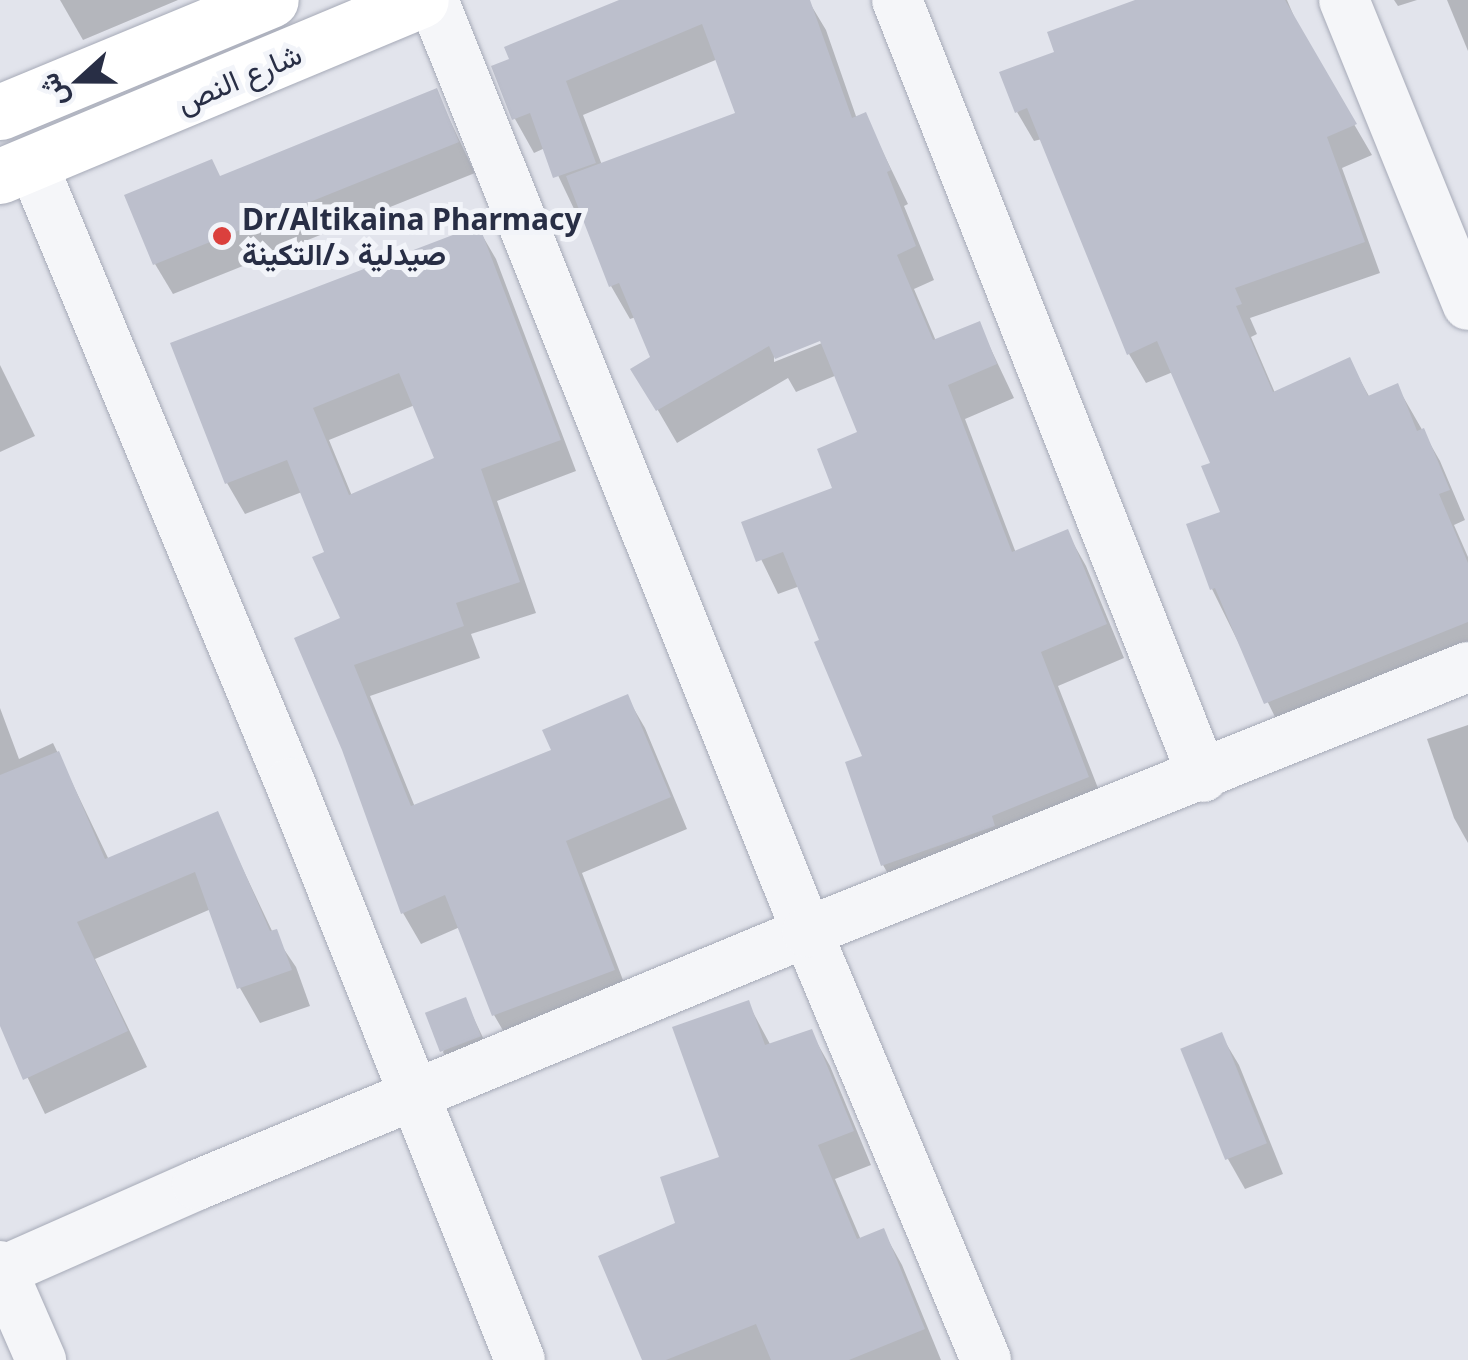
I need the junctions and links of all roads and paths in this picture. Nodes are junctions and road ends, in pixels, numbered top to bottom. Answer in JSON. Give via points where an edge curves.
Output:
{"nodes":[{"id":1,"x":270,"y":0,"type":"edge"},
{"id":2,"x":422,"y":0,"type":"edge"},
{"id":3,"x":433,"y":0,"type":"edge"},
{"id":4,"x":897,"y":0,"type":"edge"},
{"id":5,"x":1344,"y":0,"type":"edge"},
{"id":6,"x":1,"y":111,"type":"edge"},
{"id":7,"x":16,"y":170,"type":"edge"},
{"id":8,"x":1468,"y":305,"type":"edge"},
{"id":9,"x":1468,"y":667,"type":"edge"},
{"id":10,"x":1203,"y":776,"type":"junction"},
{"id":11,"x":807,"y":932,"type":"junction"},
{"id":12,"x":416,"y":1095,"type":"junction"},
{"id":13,"x":1,"y":1270,"type":"edge"},
{"id":14,"x":41,"y":1360,"type":"edge"},
{"id":15,"x":520,"y":1360,"type":"edge"},
{"id":16,"x":986,"y":1360,"type":"edge"}],
"edges":[{"from":1,"to":6,"type":"main road","name":"شارع النص"},
{"from":2,"to":7,"type":"main road","name":"شارع النص"},
{"from":3,"to":11,"type":"street"},
{"from":4,"to":10,"type":"street"},
{"from":5,"to":8,"type":"street"},
{"from":7,"to":12,"type":"street","via":[[172,492]]},
{"from":9,"to":10,"type":"street"},
{"from":10,"to":11,"type":"street"},
{"from":11,"to":12,"type":"street"},
{"from":11,"to":16,"type":"street"},
{"from":12,"to":13,"type":"street"},
{"from":12,"to":15,"type":"street"},
{"from":13,"to":14,"type":"street"}]}
